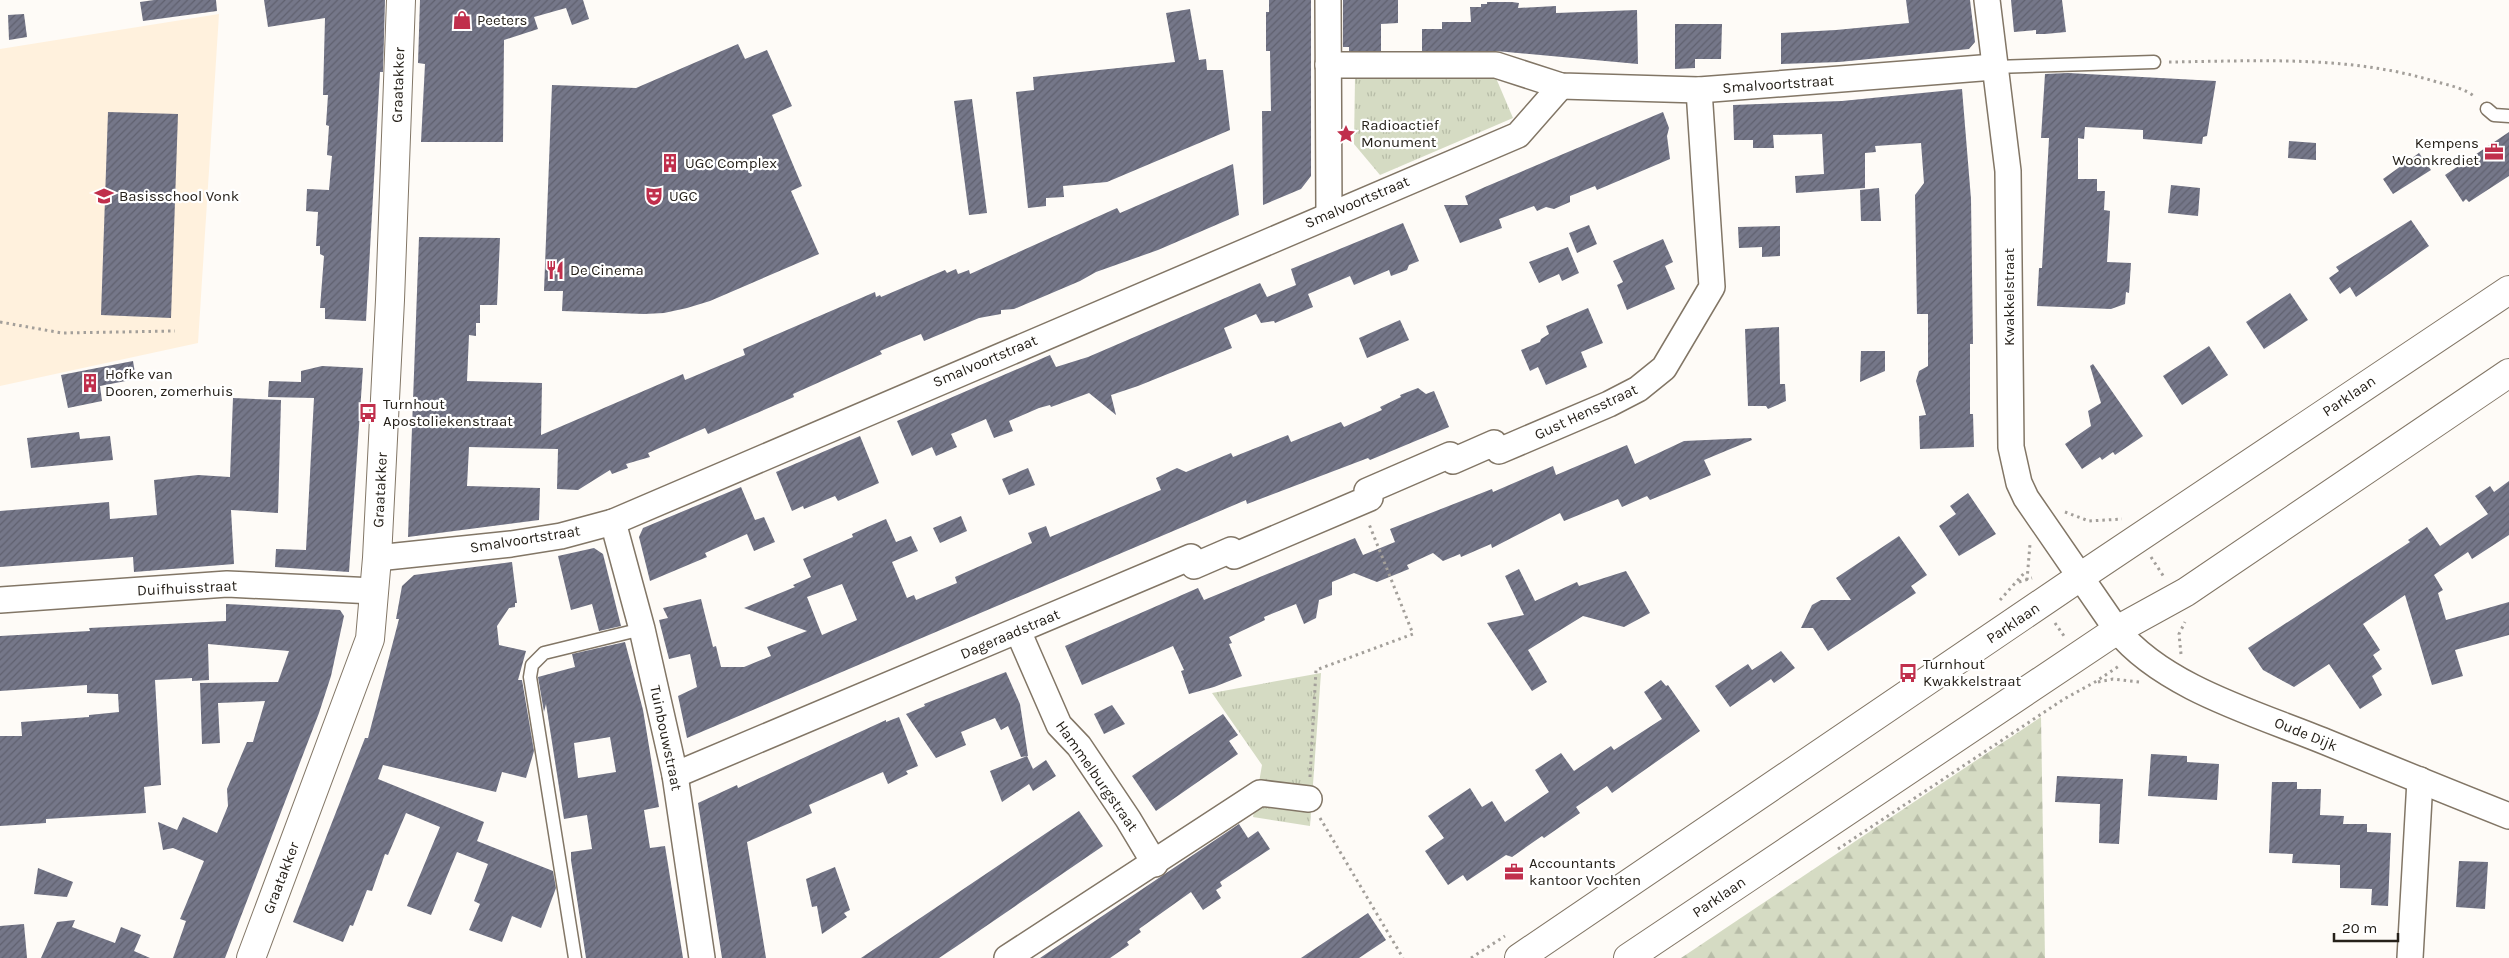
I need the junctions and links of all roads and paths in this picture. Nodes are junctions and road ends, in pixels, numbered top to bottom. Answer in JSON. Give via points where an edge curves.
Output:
{"nodes":[{"id":1,"x":401,"y":0,"type":"edge"},
{"id":2,"x":1328,"y":0,"type":"edge"},
{"id":3,"x":1988,"y":0,"type":"edge"},
{"id":4,"x":2154,"y":62,"type":"joint"},
{"id":5,"x":1328,"y":65,"type":"junction"},
{"id":6,"x":1994,"y":67,"type":"junction"},
{"id":7,"x":1561,"y":86,"type":"junction"},
{"id":8,"x":1699,"y":90,"type":"junction"},
{"id":9,"x":2487,"y":109,"type":"joint"},
{"id":10,"x":2509,"y":116,"type":"edge"},
{"id":11,"x":1329,"y":214,"type":"junction"},
{"id":12,"x":2509,"y":290,"type":"edge"},
{"id":13,"x":0,"y":322,"type":"edge"},
{"id":14,"x":175,"y":331,"type":"dead end"},
{"id":15,"x":2509,"y":373,"type":"edge"},
{"id":16,"x":1361,"y":502,"type":"junction"},
{"id":17,"x":2063,"y":510,"type":"dead end"},
{"id":18,"x":1335,"y":513,"type":"joint"},
{"id":19,"x":613,"y":522,"type":"junction"},
{"id":20,"x":2131,"y":528,"type":"junction"},
{"id":21,"x":377,"y":558,"type":"junction"},
{"id":22,"x":2080,"y":577,"type":"junction"},
{"id":23,"x":2027,"y":580,"type":"dead end"},
{"id":24,"x":374,"y":591,"type":"junction"},
{"id":25,"x":0,"y":600,"type":"edge"},
{"id":26,"x":2042,"y":603,"type":"junction"},
{"id":27,"x":2183,"y":606,"type":"junction"},
{"id":28,"x":642,"y":629,"type":"junction"},
{"id":29,"x":2117,"y":630,"type":"junction"},
{"id":30,"x":1018,"y":631,"type":"junction"},
{"id":31,"x":2078,"y":657,"type":"junction"},
{"id":32,"x":2183,"y":659,"type":"dead end"},
{"id":33,"x":675,"y":776,"type":"junction"},
{"id":34,"x":2420,"y":780,"type":"junction"},
{"id":35,"x":1309,"y":799,"type":"junction"},
{"id":36,"x":2509,"y":816,"type":"edge"},
{"id":37,"x":1830,"y":855,"type":"dead end"},
{"id":38,"x":1155,"y":864,"type":"junction"},
{"id":39,"x":251,"y":958,"type":"edge"},
{"id":40,"x":575,"y":958,"type":"edge"},
{"id":41,"x":702,"y":958,"type":"edge"},
{"id":42,"x":1007,"y":958,"type":"edge"},
{"id":43,"x":1403,"y":958,"type":"edge"},
{"id":44,"x":1519,"y":958,"type":"edge"},
{"id":45,"x":1628,"y":958,"type":"edge"},
{"id":46,"x":2410,"y":958,"type":"edge"}],
"edges":[{"from":1,"to":21,"type":"main road","name":"Graatakker"},
{"from":2,"to":5,"type":"street"},
{"from":3,"to":6,"type":"street","name":"Kwakkelstraat"},
{"from":4,"to":6,"type":"lane"},
{"from":4,"to":9,"type":"path","via":[[2319,61],[2351,65],[2398,72],[2450,86],[2473,95]]},
{"from":5,"to":7,"type":"street","name":"Smalvoortstraat","via":[[1496,65]]},
{"from":5,"to":11,"type":"street"},
{"from":6,"to":8,"type":"street","name":"Smalvoortstraat"},
{"from":6,"to":22,"type":"street","name":"Kwakkelstraat","via":[[2008,171],[2011,447],[2026,498]]},
{"from":7,"to":8,"type":"street","name":"Smalvoortstraat"},
{"from":7,"to":11,"type":"street","name":"Smalvoortstraat","via":[[1518,135]]},
{"from":8,"to":16,"type":"street","name":"Gust Hensstraat","via":[[1712,287],[1664,368],[1638,389],[1609,404],[1499,452],[1494,442],[1453,461],[1450,455],[1367,491],[1370,498]]},
{"from":9,"to":10,"type":"lane","via":[[2494,115]]},
{"from":11,"to":19,"type":"street","name":"Smalvoortstraat"},
{"from":12,"to":20,"type":"main road","name":"Parklaan"},
{"from":13,"to":14,"type":"path","via":[[62,333]]},
{"from":15,"to":27,"type":"main road","name":"Parklaan"},
{"from":16,"to":18,"type":"street","name":"Gust Hensstraat"},
{"from":16,"to":35,"type":"path","via":[[1413,634],[1316,670]]},
{"from":17,"to":20,"type":"path","via":[[2082,520]]},
{"from":18,"to":30,"type":"street","name":"Dageraadstraat","via":[[1234,556],[1231,550],[1194,566],[1191,557]]},
{"from":19,"to":21,"type":"street","name":"Smalvoortstraat","via":[[561,536],[511,544]]},
{"from":19,"to":28,"type":"street","name":"Tuinbouwstraat"},
{"from":20,"to":22,"type":"main road","name":"Parklaan"},
{"from":20,"to":27,"type":"path"},
{"from":21,"to":24,"type":"main road","name":"Graatakker"},
{"from":22,"to":26,"type":"main road","name":"Parklaan"},
{"from":22,"to":29,"type":"street","name":"Kwakkelstraat"},
{"from":23,"to":26,"type":"path"},
{"from":24,"to":25,"type":"street","name":"Duifhuisstraat","via":[[227,584]]},
{"from":24,"to":39,"type":"main road","name":"Graatakker","via":[[370,639]]},
{"from":26,"to":31,"type":"path"},
{"from":26,"to":44,"type":"main road","name":"Parklaan"},
{"from":27,"to":29,"type":"main road","name":"Parklaan"},
{"from":27,"to":32,"type":"path","via":[[2179,648]]},
{"from":28,"to":33,"type":"street","name":"Tuinbouwstraat"},
{"from":28,"to":40,"type":"lane","via":[[544,653],[532,665],[530,677]]},
{"from":29,"to":31,"type":"main road","name":"Parklaan"},
{"from":29,"to":34,"type":"street","name":"Oude Dijk","via":[[2130,647],[2147,660],[2192,687]]},
{"from":30,"to":33,"type":"street","name":"Dageraadstraat"},
{"from":30,"to":38,"type":"street","name":"Hammelburgstraat","via":[[1060,725],[1079,746]]},
{"from":31,"to":37,"type":"path","via":[[2096,682],[2056,704]]},
{"from":31,"to":45,"type":"main road","name":"Parklaan"},
{"from":33,"to":41,"type":"street","name":"Tuinbouwstraat"},
{"from":34,"to":36,"type":"street","name":"Oude Dijk"},
{"from":34,"to":46,"type":"street"},
{"from":35,"to":38,"type":"street","via":[[1260,793]]},
{"from":35,"to":43,"type":"path"},
{"from":38,"to":42,"type":"street"}]}
